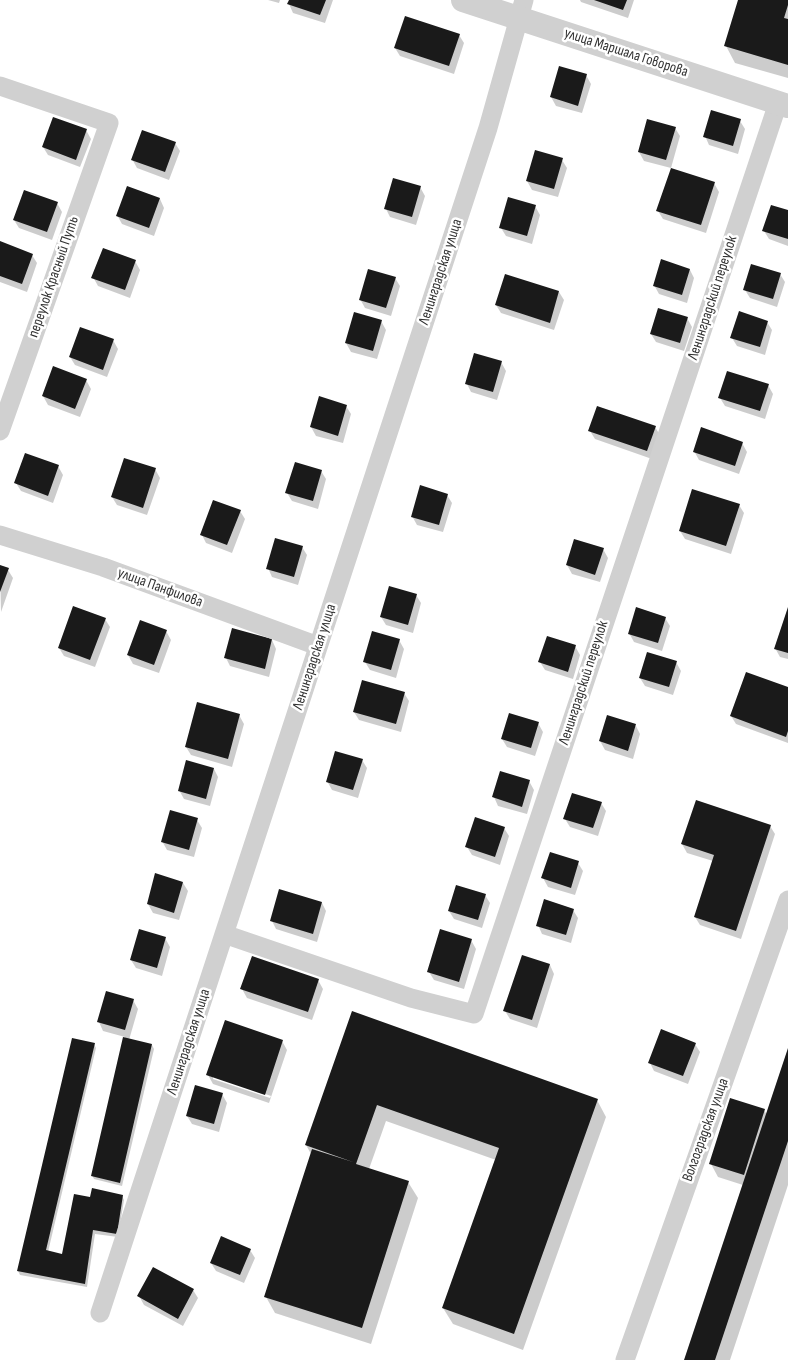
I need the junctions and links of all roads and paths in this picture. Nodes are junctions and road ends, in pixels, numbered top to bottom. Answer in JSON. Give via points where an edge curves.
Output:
{"nodes":[{"id":1,"x":463,"y":0,"type":"edge"},
{"id":2,"x":522,"y":9,"type":"edge"},
{"id":3,"x":0,"y":86,"type":"edge"},
{"id":4,"x":783,"y":104,"type":"edge"},
{"id":5,"x":0,"y":431,"type":"edge"},
{"id":6,"x":0,"y":535,"type":"edge"},
{"id":7,"x":318,"y":646,"type":"junction"},
{"id":8,"x":788,"y":900,"type":"edge"},
{"id":9,"x":224,"y":934,"type":"junction"},
{"id":10,"x":100,"y":1312,"type":"dead end"},
{"id":11,"x":625,"y":1360,"type":"edge"}],
"edges":[{"from":1,"to":2,"type":"street","name":"улица Маршала Говорова"},
{"from":2,"to":4,"type":"street","name":"улица Маршала Говорова"},
{"from":2,"to":7,"type":"street","name":"Ленинградская улица","via":[[488,128]]},
{"from":3,"to":5,"type":"street","name":"переулок Красный Путь","via":[[109,123]]},
{"from":4,"to":9,"type":"street","name":"Ленинградский переулок","via":[[474,1014],[411,998]]},
{"from":6,"to":7,"type":"street","name":"улица Панфилова","via":[[103,567]]},
{"from":7,"to":9,"type":"street","name":"Ленинградская улица"},
{"from":8,"to":11,"type":"street","name":"Волгоградская улица"},
{"from":9,"to":10,"type":"street","name":"Ленинградская улица"}]}
